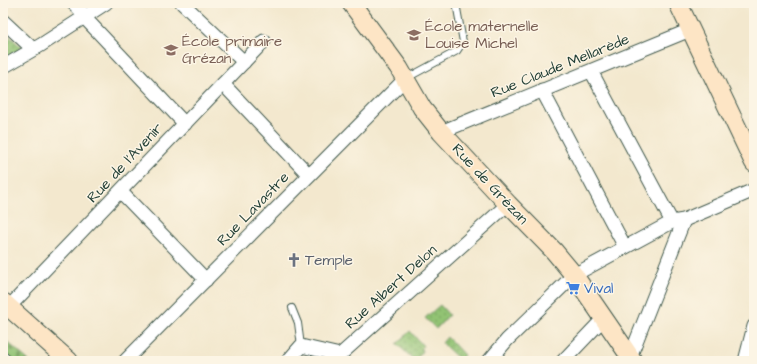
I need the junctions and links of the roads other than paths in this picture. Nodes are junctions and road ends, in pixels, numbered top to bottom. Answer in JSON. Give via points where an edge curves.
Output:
{"nodes":[{"id":1,"x":73,"y":3,"type":"edge"},
{"id":2,"x":106,"y":3,"type":"edge"},
{"id":3,"x":182,"y":3,"type":"edge"},
{"id":4,"x":351,"y":3,"type":"edge"},
{"id":5,"x":456,"y":3,"type":"edge"},
{"id":6,"x":678,"y":3,"type":"edge"},
{"id":7,"x":84,"y":17,"type":"junction"},
{"id":8,"x":3,"y":21,"type":"edge"},
{"id":9,"x":690,"y":30,"type":"junction"},
{"id":10,"x":264,"y":41,"type":"dead end"},
{"id":11,"x":33,"y":49,"type":"junction"},
{"id":12,"x":244,"y":62,"type":"junction"},
{"id":13,"x":3,"y":67,"type":"edge"},
{"id":14,"x":591,"y":70,"type":"junction"},
{"id":15,"x":405,"y":79,"type":"junction"},
{"id":16,"x":223,"y":84,"type":"junction"},
{"id":17,"x":542,"y":90,"type":"junction"},
{"id":18,"x":185,"y":124,"type":"junction"},
{"id":19,"x":441,"y":132,"type":"junction"},
{"id":20,"x":754,"y":163,"type":"edge"},
{"id":21,"x":309,"y":175,"type":"junction"},
{"id":22,"x":754,"y":190,"type":"edge"},
{"id":23,"x":121,"y":192,"type":"junction"},
{"id":24,"x":508,"y":204,"type":"junction"},
{"id":25,"x":678,"y":221,"type":"junction"},
{"id":26,"x":625,"y":247,"type":"junction"},
{"id":27,"x":574,"y":275,"type":"junction"},
{"id":28,"x":206,"y":280,"type":"junction"},
{"id":29,"x":5,"y":307,"type":"edge"},
{"id":30,"x":292,"y":308,"type":"dead end"},
{"id":31,"x":604,"y":318,"type":"junction"},
{"id":32,"x":754,"y":326,"type":"edge"},
{"id":33,"x":301,"y":346,"type":"junction"},
{"id":34,"x":3,"y":354,"type":"edge"},
{"id":35,"x":632,"y":359,"type":"edge"},
{"id":36,"x":10,"y":361,"type":"edge"},
{"id":37,"x":56,"y":361,"type":"edge"},
{"id":38,"x":63,"y":361,"type":"edge"},
{"id":39,"x":68,"y":361,"type":"edge"},
{"id":40,"x":125,"y":361,"type":"edge"},
{"id":41,"x":288,"y":361,"type":"edge"},
{"id":42,"x":488,"y":361,"type":"edge"},
{"id":43,"x":563,"y":361,"type":"edge"},
{"id":44,"x":745,"y":361,"type":"edge"}],
"edges":[{"from":1,"to":7,"type":"street"},
{"from":2,"to":7,"type":"street"},
{"from":3,"to":12,"type":"street"},
{"from":4,"to":15,"type":"street","name":"Rue de Grézan"},
{"from":5,"to":15,"type":"lane","via":[[463,42],[457,51]]},
{"from":6,"to":9,"type":"street"},
{"from":7,"to":11,"type":"street"},
{"from":7,"to":18,"type":"street"},
{"from":8,"to":11,"type":"street"},
{"from":9,"to":14,"type":"street","name":"Rue Claude Mellarède"},
{"from":9,"to":20,"type":"street"},
{"from":10,"to":12,"type":"street","name":"Rue de l'Avenir"},
{"from":11,"to":13,"type":"street"},
{"from":12,"to":16,"type":"street","name":"Rue de l'Avenir"},
{"from":14,"to":17,"type":"street","name":"Rue Claude Mellarède"},
{"from":14,"to":25,"type":"street"},
{"from":15,"to":19,"type":"street","name":"Rue de Grézan","via":[[422,108]]},
{"from":15,"to":21,"type":"street","name":"Rue Lavastre"},
{"from":16,"to":18,"type":"street","name":"Rue de l'Avenir"},
{"from":16,"to":21,"type":"street"},
{"from":17,"to":19,"type":"street","name":"Rue Claude Mellarède"},
{"from":17,"to":26,"type":"street"},
{"from":18,"to":23,"type":"street","name":"Rue de l'Avenir"},
{"from":19,"to":24,"type":"street","name":"Rue de Grézan"},
{"from":21,"to":28,"type":"street","name":"Rue Lavastre"},
{"from":22,"to":25,"type":"street"},
{"from":23,"to":28,"type":"street"},
{"from":23,"to":29,"type":"street","name":"Rue de l'Avenir"},
{"from":24,"to":27,"type":"street","name":"Rue de Grézan"},
{"from":24,"to":33,"type":"street","name":"Rue Albert Delon","via":[[340,355]]},
{"from":25,"to":26,"type":"street"},
{"from":25,"to":35,"type":"street"},
{"from":26,"to":27,"type":"street"},
{"from":27,"to":31,"type":"street","name":"Rue de Grézan"},
{"from":27,"to":42,"type":"street"},
{"from":28,"to":40,"type":"street","name":"Rue Lavastre"},
{"from":29,"to":37,"type":"street"},
{"from":29,"to":38,"type":"lane"},
{"from":29,"to":39,"type":"street"},
{"from":30,"to":33,"type":"lane","via":[[298,323]]},
{"from":31,"to":35,"type":"street","name":"Rue de Grézan"},
{"from":31,"to":43,"type":"street"},
{"from":32,"to":44,"type":"street"},
{"from":33,"to":41,"type":"street"},
{"from":34,"to":36,"type":"lane"}]}
